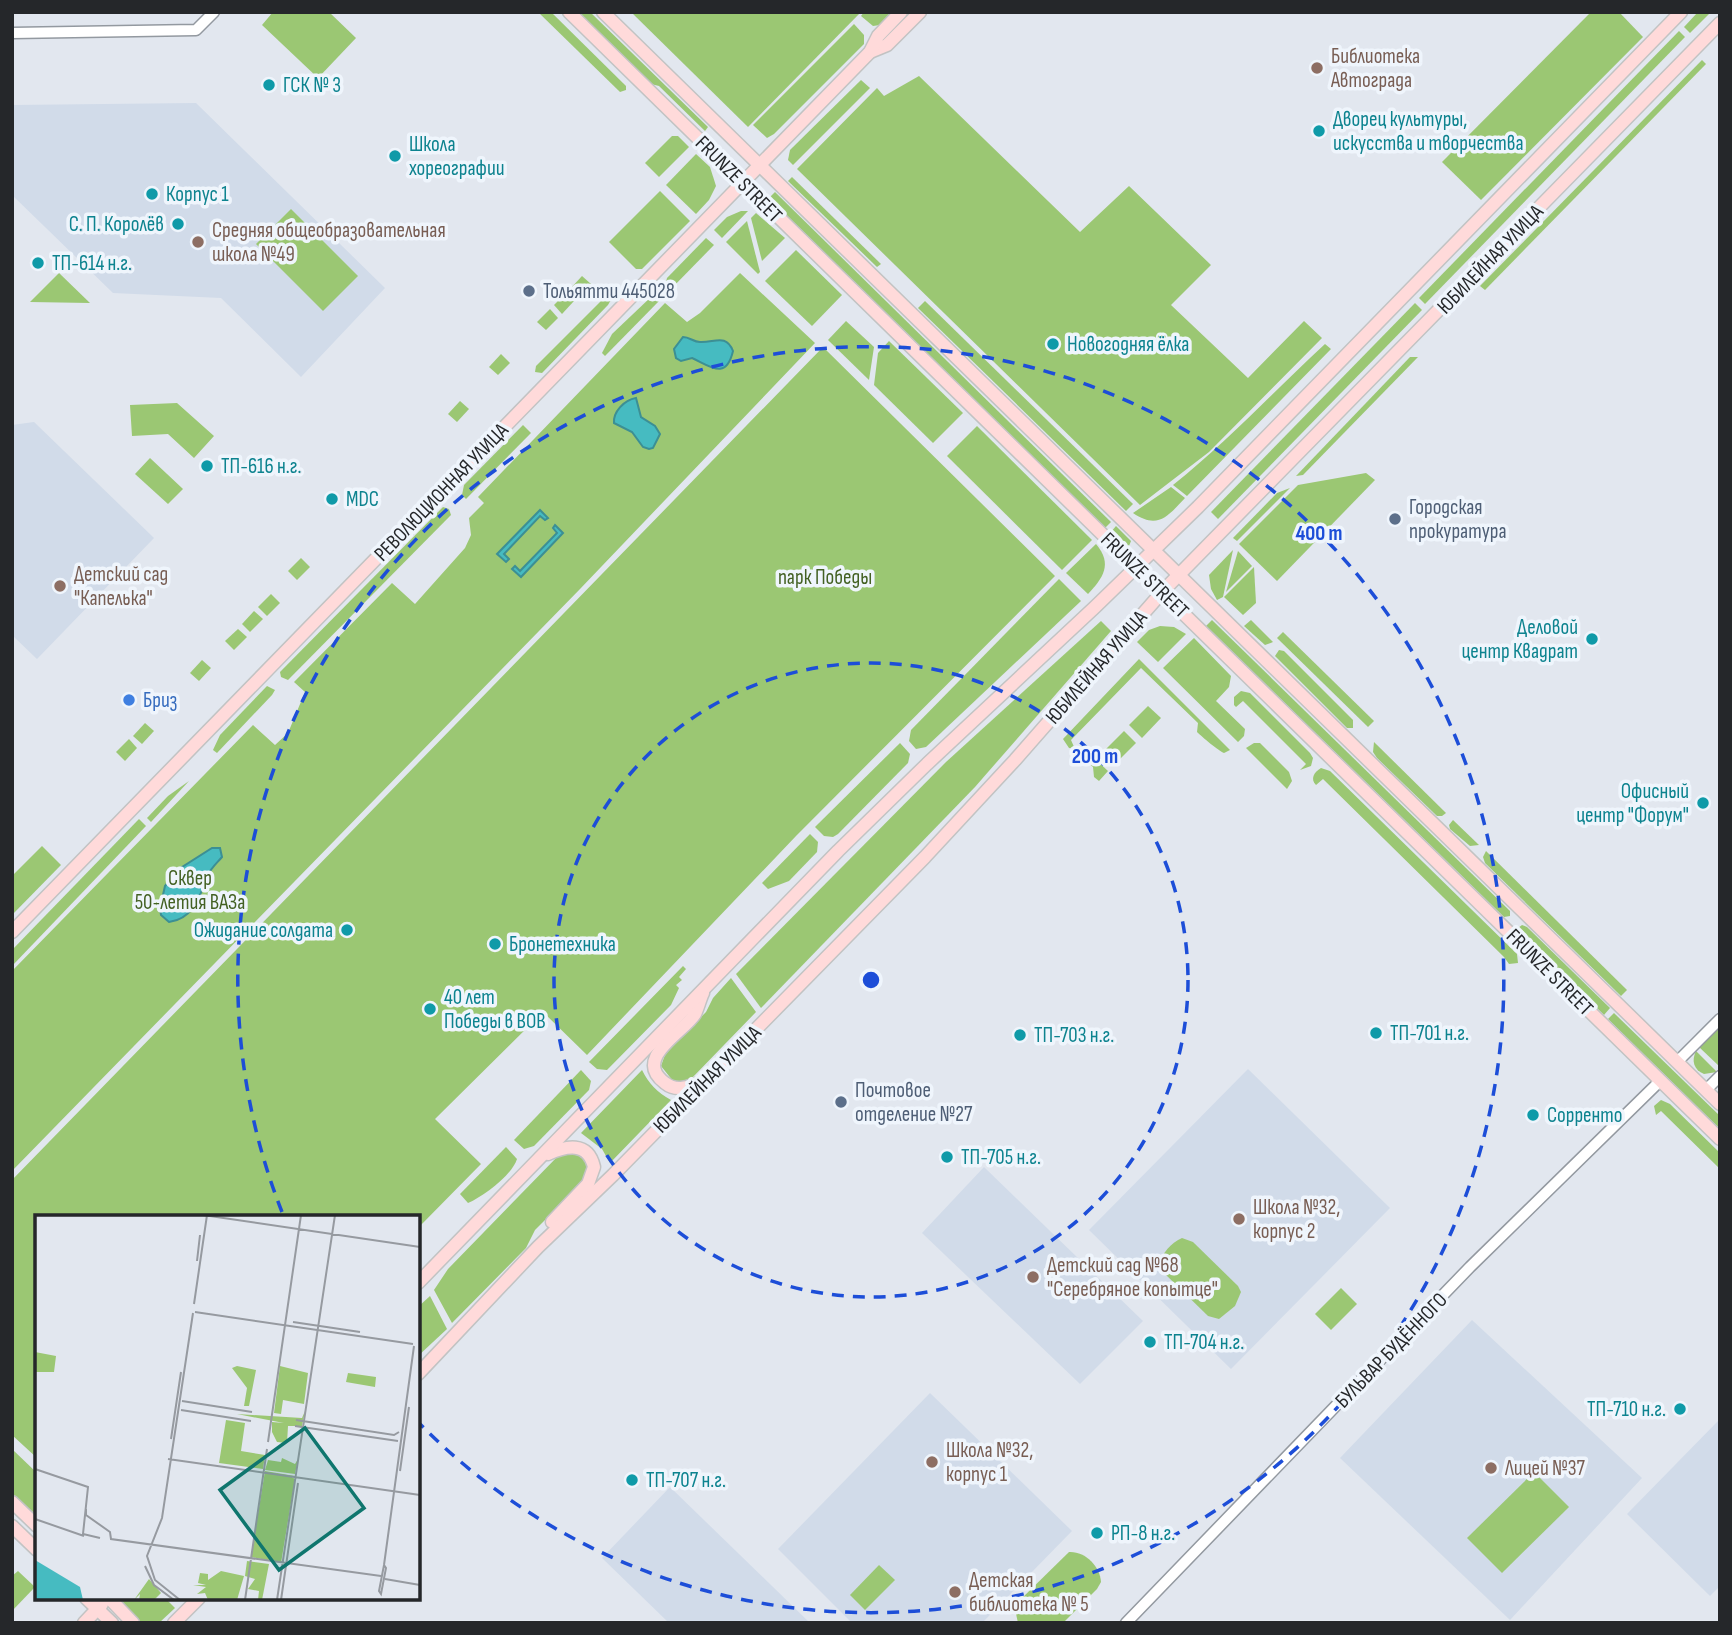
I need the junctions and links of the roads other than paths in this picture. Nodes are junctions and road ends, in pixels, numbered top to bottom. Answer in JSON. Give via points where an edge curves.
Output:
{"nodes":[{"id":1,"x":214,"y":12,"type":"edge"},
{"id":2,"x":569,"y":12,"type":"edge"},
{"id":3,"x":603,"y":12,"type":"edge"},
{"id":4,"x":901,"y":12,"type":"edge"},
{"id":5,"x":920,"y":12,"type":"edge"},
{"id":6,"x":1681,"y":12,"type":"edge"},
{"id":7,"x":1720,"y":23,"type":"edge"},
{"id":8,"x":12,"y":33,"type":"edge"},
{"id":9,"x":870,"y":52,"type":"junction"},
{"id":10,"x":761,"y":166,"type":"junction"},
{"id":11,"x":743,"y":183,"type":"junction"},
{"id":12,"x":1154,"y":551,"type":"junction"},
{"id":13,"x":1137,"y":567,"type":"junction"},
{"id":14,"x":1179,"y":575,"type":"junction"},
{"id":15,"x":1163,"y":592,"type":"junction"},
{"id":16,"x":1524,"y":914,"type":"junction"},
{"id":17,"x":1508,"y":930,"type":"junction"},
{"id":18,"x":12,"y":932,"type":"edge"},
{"id":19,"x":705,"y":986,"type":"junction"},
{"id":20,"x":1720,"y":1018,"type":"edge"},
{"id":21,"x":1677,"y":1062,"type":"junction"},
{"id":22,"x":1720,"y":1076,"type":"edge"},
{"id":23,"x":705,"y":1080,"type":"junction"},
{"id":24,"x":1660,"y":1081,"type":"junction"},
{"id":25,"x":1706,"y":1090,"type":"junction"},
{"id":26,"x":1720,"y":1104,"type":"edge"},
{"id":27,"x":1720,"y":1139,"type":"edge"},
{"id":28,"x":543,"y":1156,"type":"junction"},
{"id":29,"x":538,"y":1247,"type":"junction"},
{"id":30,"x":420,"y":1281,"type":"edge"},
{"id":31,"x":439,"y":1353,"type":"junction"},
{"id":32,"x":420,"y":1361,"type":"edge"},
{"id":33,"x":420,"y":1372,"type":"edge"},
{"id":34,"x":12,"y":1502,"type":"edge"},
{"id":35,"x":35,"y":1524,"type":"edge"},
{"id":36,"x":12,"y":1526,"type":"edge"},
{"id":37,"x":35,"y":1548,"type":"edge"},
{"id":38,"x":88,"y":1600,"type":"edge"},
{"id":39,"x":106,"y":1600,"type":"edge"},
{"id":40,"x":110,"y":1600,"type":"edge"},
{"id":41,"x":197,"y":1600,"type":"edge"},
{"id":42,"x":97,"y":1609,"type":"junction"},
{"id":43,"x":84,"y":1623,"type":"edge"},
{"id":44,"x":112,"y":1623,"type":"edge"},
{"id":45,"x":133,"y":1623,"type":"edge"},
{"id":46,"x":174,"y":1623,"type":"edge"},
{"id":47,"x":1126,"y":1623,"type":"edge"}],
"edges":[{"from":1,"to":8,"type":"street","via":[[197,30]]},
{"from":2,"to":11,"type":"main road","name":"FRUNZE STREET"},
{"from":3,"to":10,"type":"main road","name":"FRUNZE STREET"},
{"from":4,"to":9,"type":"main road","name":"РЕВОЛЮЦИОННАЯ УЛИЦА"},
{"from":5,"to":9,"type":"main road","name":"РЕВОЛЮЦИОННАЯ УЛИЦА","via":[[887,46]]},
{"from":6,"to":12,"type":"main road","name":"ЮБИЛЕЙНАЯ УЛИЦА"},
{"from":7,"to":14,"type":"main road","name":"ЮБИЛЕЙНАЯ УЛИЦА"},
{"from":9,"to":10,"type":"main road","name":"РЕВОЛЮЦИОННАЯ УЛИЦА"},
{"from":10,"to":11,"type":"main road","name":"РЕВОЛЮЦИОННАЯ УЛИЦА"},
{"from":10,"to":12,"type":"main road","name":"FRUNZE STREET"},
{"from":11,"to":13,"type":"main road","name":"FRUNZE STREET"},
{"from":11,"to":18,"type":"main road","name":"РЕВОЛЮЦИОННАЯ УЛИЦА"},
{"from":12,"to":13,"type":"main road","name":"ЮБИЛЕЙНАЯ УЛИЦА"},
{"from":12,"to":14,"type":"main road","name":"FRUNZE STREET"},
{"from":13,"to":15,"type":"main road","name":"FRUNZE STREET"},
{"from":13,"to":19,"type":"main road","name":"ЮБИЛЕЙНАЯ УЛИЦА","via":[[926,764]]},
{"from":14,"to":15,"type":"main road","name":"ЮБИЛЕЙНАЯ УЛИЦА"},
{"from":14,"to":16,"type":"main road","name":"FRUNZE STREET"},
{"from":15,"to":17,"type":"main road","name":"FRUNZE STREET"},
{"from":15,"to":23,"type":"main road","name":"ЮБИЛЕЙНАЯ УЛИЦА","via":[[934,847]]},
{"from":16,"to":17,"type":"main road"},
{"from":16,"to":21,"type":"main road","name":"FRUNZE STREET"},
{"from":17,"to":24,"type":"main road","name":"FRUNZE STREET"},
{"from":19,"to":23,"type":"main road","via":[[695,1014],[656,1053],[654,1066],[671,1087]]},
{"from":19,"to":28,"type":"main road","name":"ЮБИЛЕЙНАЯ УЛИЦА"},
{"from":20,"to":21,"type":"street"},
{"from":21,"to":25,"type":"main road","name":"FRUNZE STREET"},
{"from":22,"to":25,"type":"street"},
{"from":23,"to":29,"type":"main road","name":"ЮБИЛЕЙНАЯ УЛИЦА"},
{"from":24,"to":27,"type":"main road","name":"FRUNZE STREET"},
{"from":24,"to":47,"type":"street","name":"БУЛЬВАР БУДЁННОГО","via":[[1471,1267]]},
{"from":25,"to":26,"type":"main road","name":"FRUNZE STREET"},
{"from":28,"to":29,"type":"main road","via":[[566,1146],[576,1147],[587,1153],[594,1167],[587,1184],[549,1225]]},
{"from":28,"to":30,"type":"main road","name":"ЮБИЛЕЙНАЯ УЛИЦА"},
{"from":29,"to":31,"type":"main road","name":"ЮБИЛЕЙНАЯ УЛИЦА"},
{"from":31,"to":32,"type":"main road"},
{"from":31,"to":33,"type":"main road","name":"ЮБИЛЕЙНАЯ УЛИЦА"},
{"from":34,"to":35,"type":"main road"},
{"from":36,"to":37,"type":"main road"},
{"from":38,"to":42,"type":"main road"},
{"from":39,"to":42,"type":"main road"},
{"from":40,"to":45,"type":"main road"},
{"from":41,"to":46,"type":"main road"},
{"from":42,"to":43,"type":"main road"},
{"from":42,"to":44,"type":"main road"}]}
